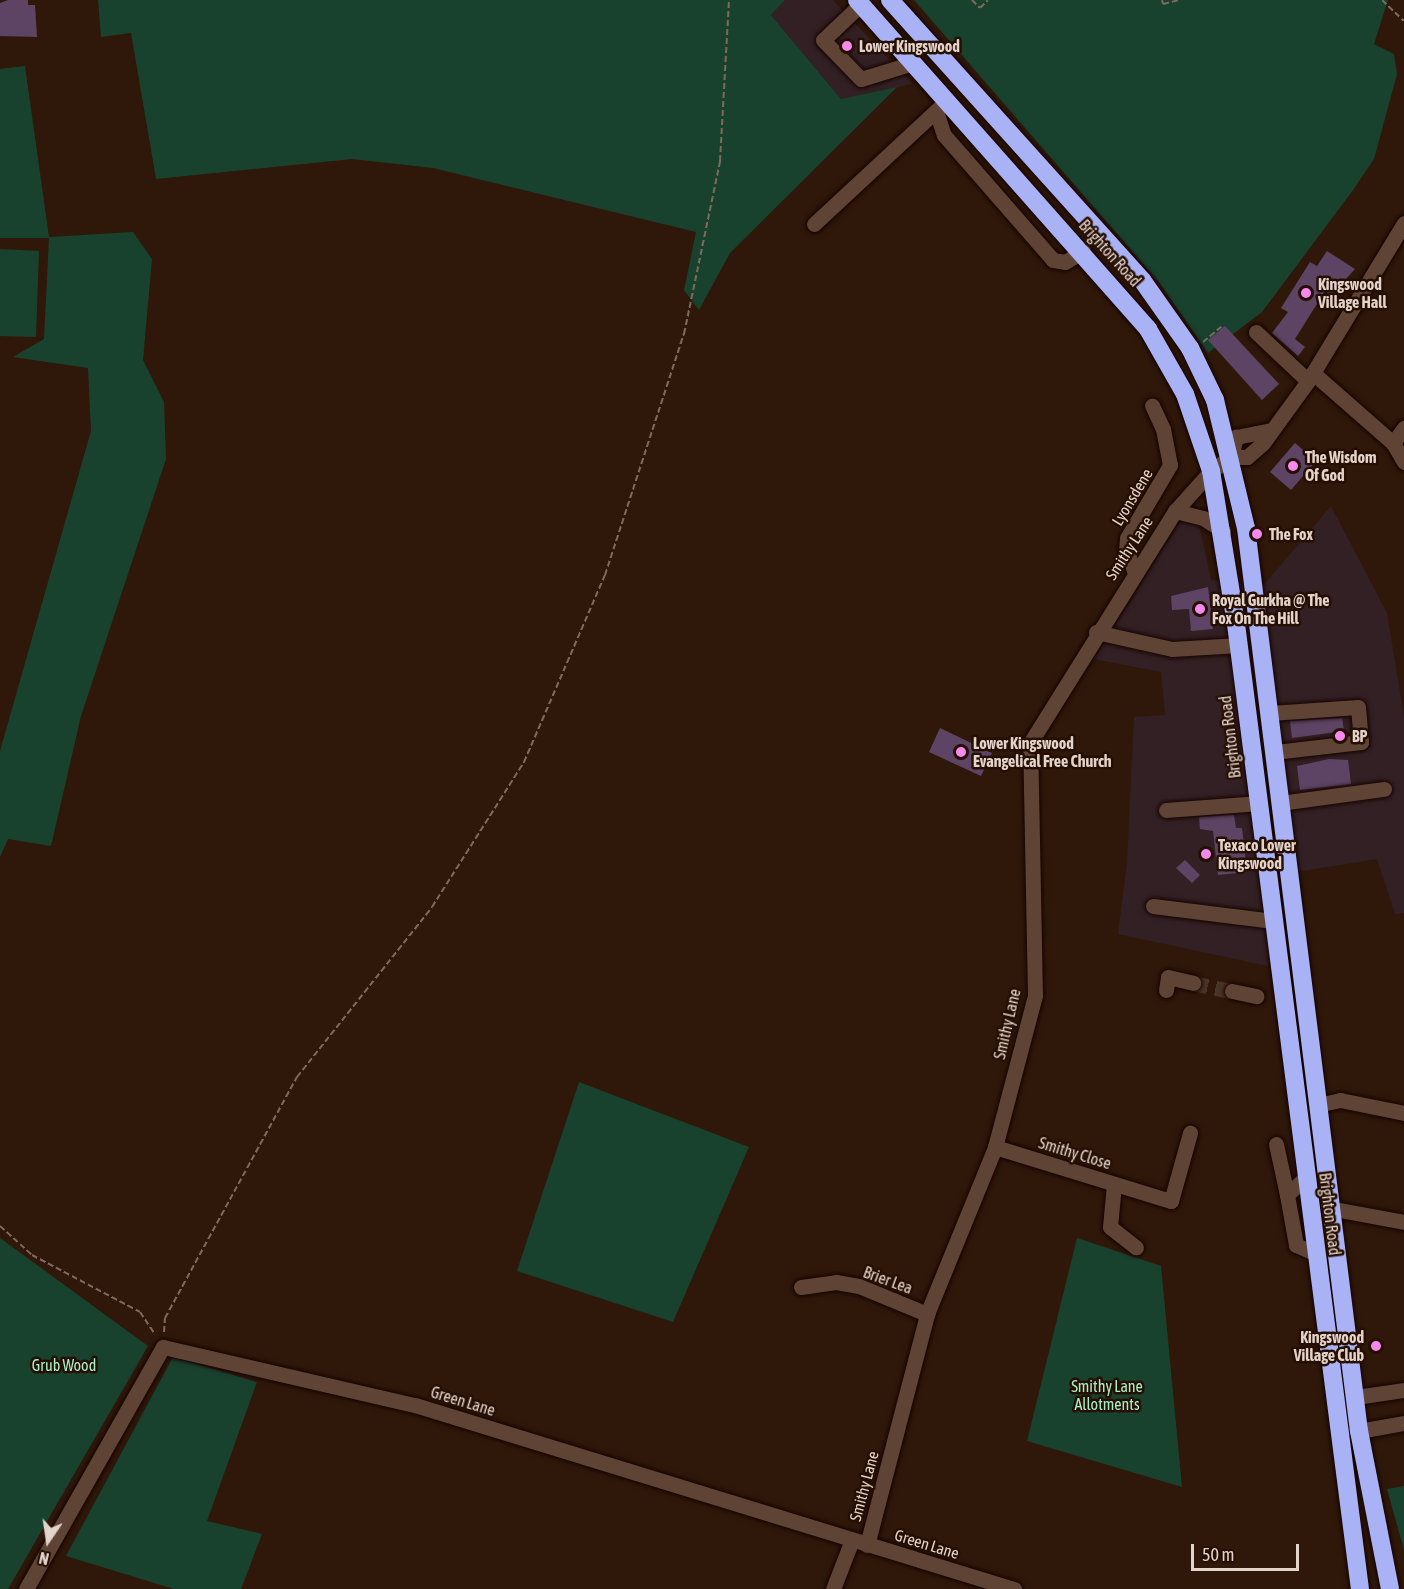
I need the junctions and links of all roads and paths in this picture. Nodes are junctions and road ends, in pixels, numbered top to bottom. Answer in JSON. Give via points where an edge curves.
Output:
{"nodes":[{"id":1,"x":729,"y":0,"type":"edge"},
{"id":2,"x":890,"y":0,"type":"edge"},
{"id":3,"x":972,"y":0,"type":"edge"},
{"id":4,"x":988,"y":0,"type":"edge"},
{"id":5,"x":1161,"y":0,"type":"edge"},
{"id":6,"x":1179,"y":0,"type":"edge"},
{"id":7,"x":1382,"y":0,"type":"edge"},
{"id":8,"x":859,"y":2,"type":"edge"},
{"id":9,"x":1404,"y":21,"type":"edge"},
{"id":10,"x":913,"y":63,"type":"junction"},
{"id":11,"x":941,"y":106,"type":"junction"},
{"id":12,"x":1404,"y":222,"type":"edge"},
{"id":13,"x":814,"y":224,"type":"dead end"},
{"id":14,"x":1083,"y":251,"type":"junction"},
{"id":15,"x":1222,"y":326,"type":"dead end"},
{"id":16,"x":1256,"y":332,"type":"dead end"},
{"id":17,"x":1190,"y":348,"type":"junction"},
{"id":18,"x":1311,"y":377,"type":"junction"},
{"id":19,"x":1152,"y":405,"type":"dead end"},
{"id":20,"x":1404,"y":428,"type":"edge"},
{"id":21,"x":1393,"y":443,"type":"junction"},
{"id":22,"x":1231,"y":457,"type":"junction"},
{"id":23,"x":1404,"y":462,"type":"edge"},
{"id":24,"x":1211,"y":471,"type":"junction"},
{"id":25,"x":1175,"y":511,"type":"junction"},
{"id":26,"x":1223,"y":531,"type":"junction"},
{"id":27,"x":1135,"y":573,"type":"junction"},
{"id":28,"x":1096,"y":632,"type":"junction"},
{"id":29,"x":1239,"y":645,"type":"junction"},
{"id":30,"x":1270,"y":713,"type":"junction"},
{"id":31,"x":1274,"y":752,"type":"junction"},
{"id":32,"x":1384,"y":789,"type":"dead end"},
{"id":33,"x":1259,"y":803,"type":"junction"},
{"id":34,"x":1280,"y":804,"type":"junction"},
{"id":35,"x":1166,"y":810,"type":"dead end"},
{"id":36,"x":1153,"y":906,"type":"dead end"},
{"id":37,"x":1273,"y":921,"type":"junction"},
{"id":38,"x":1193,"y":983,"type":"tunnel mouth"},
{"id":39,"x":1166,"y":990,"type":"dead end"},
{"id":40,"x":1232,"y":991,"type":"tunnel mouth"},
{"id":41,"x":1256,"y":996,"type":"dead end"},
{"id":42,"x":1317,"y":1105,"type":"junction"},
{"id":43,"x":1404,"y":1113,"type":"edge"},
{"id":44,"x":1190,"y":1133,"type":"dead end"},
{"id":45,"x":1276,"y":1144,"type":"dead end"},
{"id":46,"x":995,"y":1147,"type":"junction"},
{"id":47,"x":1306,"y":1177,"type":"junction"},
{"id":48,"x":1114,"y":1184,"type":"junction"},
{"id":49,"x":1287,"y":1194,"type":"junction"},
{"id":50,"x":1329,"y":1208,"type":"junction"},
{"id":51,"x":1404,"y":1222,"type":"edge"},
{"id":52,"x":0,"y":1226,"type":"edge"},
{"id":53,"x":1136,"y":1248,"type":"dead end"},
{"id":54,"x":1316,"y":1254,"type":"junction"},
{"id":55,"x":801,"y":1287,"type":"dead end"},
{"id":56,"x":927,"y":1314,"type":"junction"},
{"id":57,"x":163,"y":1347,"type":"junction"},
{"id":58,"x":1404,"y":1390,"type":"edge"},
{"id":59,"x":1356,"y":1397,"type":"junction"},
{"id":60,"x":1404,"y":1423,"type":"edge"},
{"id":61,"x":1359,"y":1431,"type":"junction"},
{"id":62,"x":859,"y":1542,"type":"junction"},
{"id":63,"x":26,"y":1589,"type":"edge"},
{"id":64,"x":833,"y":1589,"type":"edge"},
{"id":65,"x":1014,"y":1589,"type":"edge"},
{"id":66,"x":1360,"y":1589,"type":"edge"},
{"id":67,"x":1390,"y":1589,"type":"edge"}],
"edges":[{"from":1,"to":57,"type":"path","via":[[720,161],[684,334],[605,575],[524,762],[432,907],[297,1077],[165,1318]]},
{"from":2,"to":17,"type":"highway","name":"Brighton Road","via":[[1142,279]]},
{"from":3,"to":4,"type":"path","via":[[980,8]]},
{"from":5,"to":6,"type":"path","via":[[1163,4]]},
{"from":7,"to":9,"type":"path"},
{"from":8,"to":10,"type":"highway","name":"Brighton Road"},
{"from":8,"to":10,"type":"street","via":[[823,40],[861,79]]},
{"from":10,"to":11,"type":"highway","name":"Brighton Road"},
{"from":11,"to":13,"type":"street"},
{"from":11,"to":14,"type":"highway","name":"Brighton Road"},
{"from":11,"to":14,"type":"street","via":[[944,135],[1053,260],[1065,262]]},
{"from":12,"to":18,"type":"street"},
{"from":14,"to":24,"type":"highway","name":"Brighton Road","via":[[1122,295],[1167,357],[1185,394]]},
{"from":15,"to":17,"type":"path"},
{"from":16,"to":18,"type":"street"},
{"from":17,"to":22,"type":"highway","name":"Brighton Road","via":[[1215,400]]},
{"from":18,"to":21,"type":"street"},
{"from":18,"to":22,"type":"street","name":"Smithy Lane","via":[[1247,457]]},
{"from":19,"to":27,"type":"street","name":"Lyonsdene","via":[[1163,429],[1170,465],[1127,538],[1126,550]]},
{"from":20,"to":21,"type":"street"},
{"from":21,"to":23,"type":"street"},
{"from":22,"to":24,"type":"street","name":"Smithy Lane"},
{"from":22,"to":30,"type":"highway","name":"Brighton Road","via":[[1246,528]]},
{"from":24,"to":25,"type":"street","name":"Smithy Lane"},
{"from":24,"to":26,"type":"highway","name":"Brighton Road"},
{"from":25,"to":26,"type":"street","via":[[1203,518]]},
{"from":25,"to":27,"type":"street","name":"Smithy Lane"},
{"from":26,"to":29,"type":"highway","name":"Brighton Road"},
{"from":27,"to":28,"type":"street","name":"Smithy Lane"},
{"from":28,"to":29,"type":"street","via":[[1172,649]]},
{"from":28,"to":46,"type":"street","name":"Smithy Lane","via":[[1030,742],[1035,996]]},
{"from":29,"to":33,"type":"highway","name":"Brighton Road"},
{"from":30,"to":31,"type":"highway","name":"Brighton Road"},
{"from":30,"to":31,"type":"street","via":[[1358,707],[1361,742]]},
{"from":31,"to":34,"type":"highway","name":"Brighton Road"},
{"from":32,"to":34,"type":"street"},
{"from":33,"to":35,"type":"street"},
{"from":33,"to":37,"type":"highway","name":"Brighton Road"},
{"from":34,"to":42,"type":"highway","name":"Brighton Road"},
{"from":36,"to":37,"type":"street"},
{"from":37,"to":47,"type":"highway","name":"Brighton Road"},
{"from":38,"to":39,"type":"street","via":[[1168,977]]},
{"from":40,"to":41,"type":"street"},
{"from":42,"to":43,"type":"street","via":[[1340,1100]]},
{"from":42,"to":50,"type":"highway","name":"Brighton Road"},
{"from":44,"to":48,"type":"street","name":"Smithy Close","via":[[1171,1201]]},
{"from":45,"to":49,"type":"street"},
{"from":46,"to":48,"type":"street","name":"Smithy Close"},
{"from":46,"to":56,"type":"street","name":"Smithy Lane"},
{"from":47,"to":49,"type":"street"},
{"from":47,"to":54,"type":"highway","name":"Brighton Road"},
{"from":48,"to":53,"type":"street","via":[[1110,1227]]},
{"from":49,"to":54,"type":"street","via":[[1296,1245]]},
{"from":50,"to":51,"type":"street"},
{"from":50,"to":59,"type":"highway","name":"Brighton Road"},
{"from":52,"to":57,"type":"path","via":[[32,1256],[140,1312]]},
{"from":54,"to":66,"type":"highway","name":"Brighton Road"},
{"from":55,"to":56,"type":"street","name":"Brier Lea","via":[[836,1282]]},
{"from":56,"to":62,"type":"street","name":"Smithy Lane"},
{"from":57,"to":62,"type":"street","name":"Green Lane","via":[[415,1405]]},
{"from":57,"to":63,"type":"street"},
{"from":58,"to":59,"type":"street"},
{"from":59,"to":61,"type":"highway","name":"Brighton Road"},
{"from":60,"to":61,"type":"street"},
{"from":61,"to":67,"type":"highway","name":"Brighton Road"},
{"from":62,"to":64,"type":"street","name":"Smithy Lane"},
{"from":62,"to":65,"type":"street","name":"Green Lane"}]}
